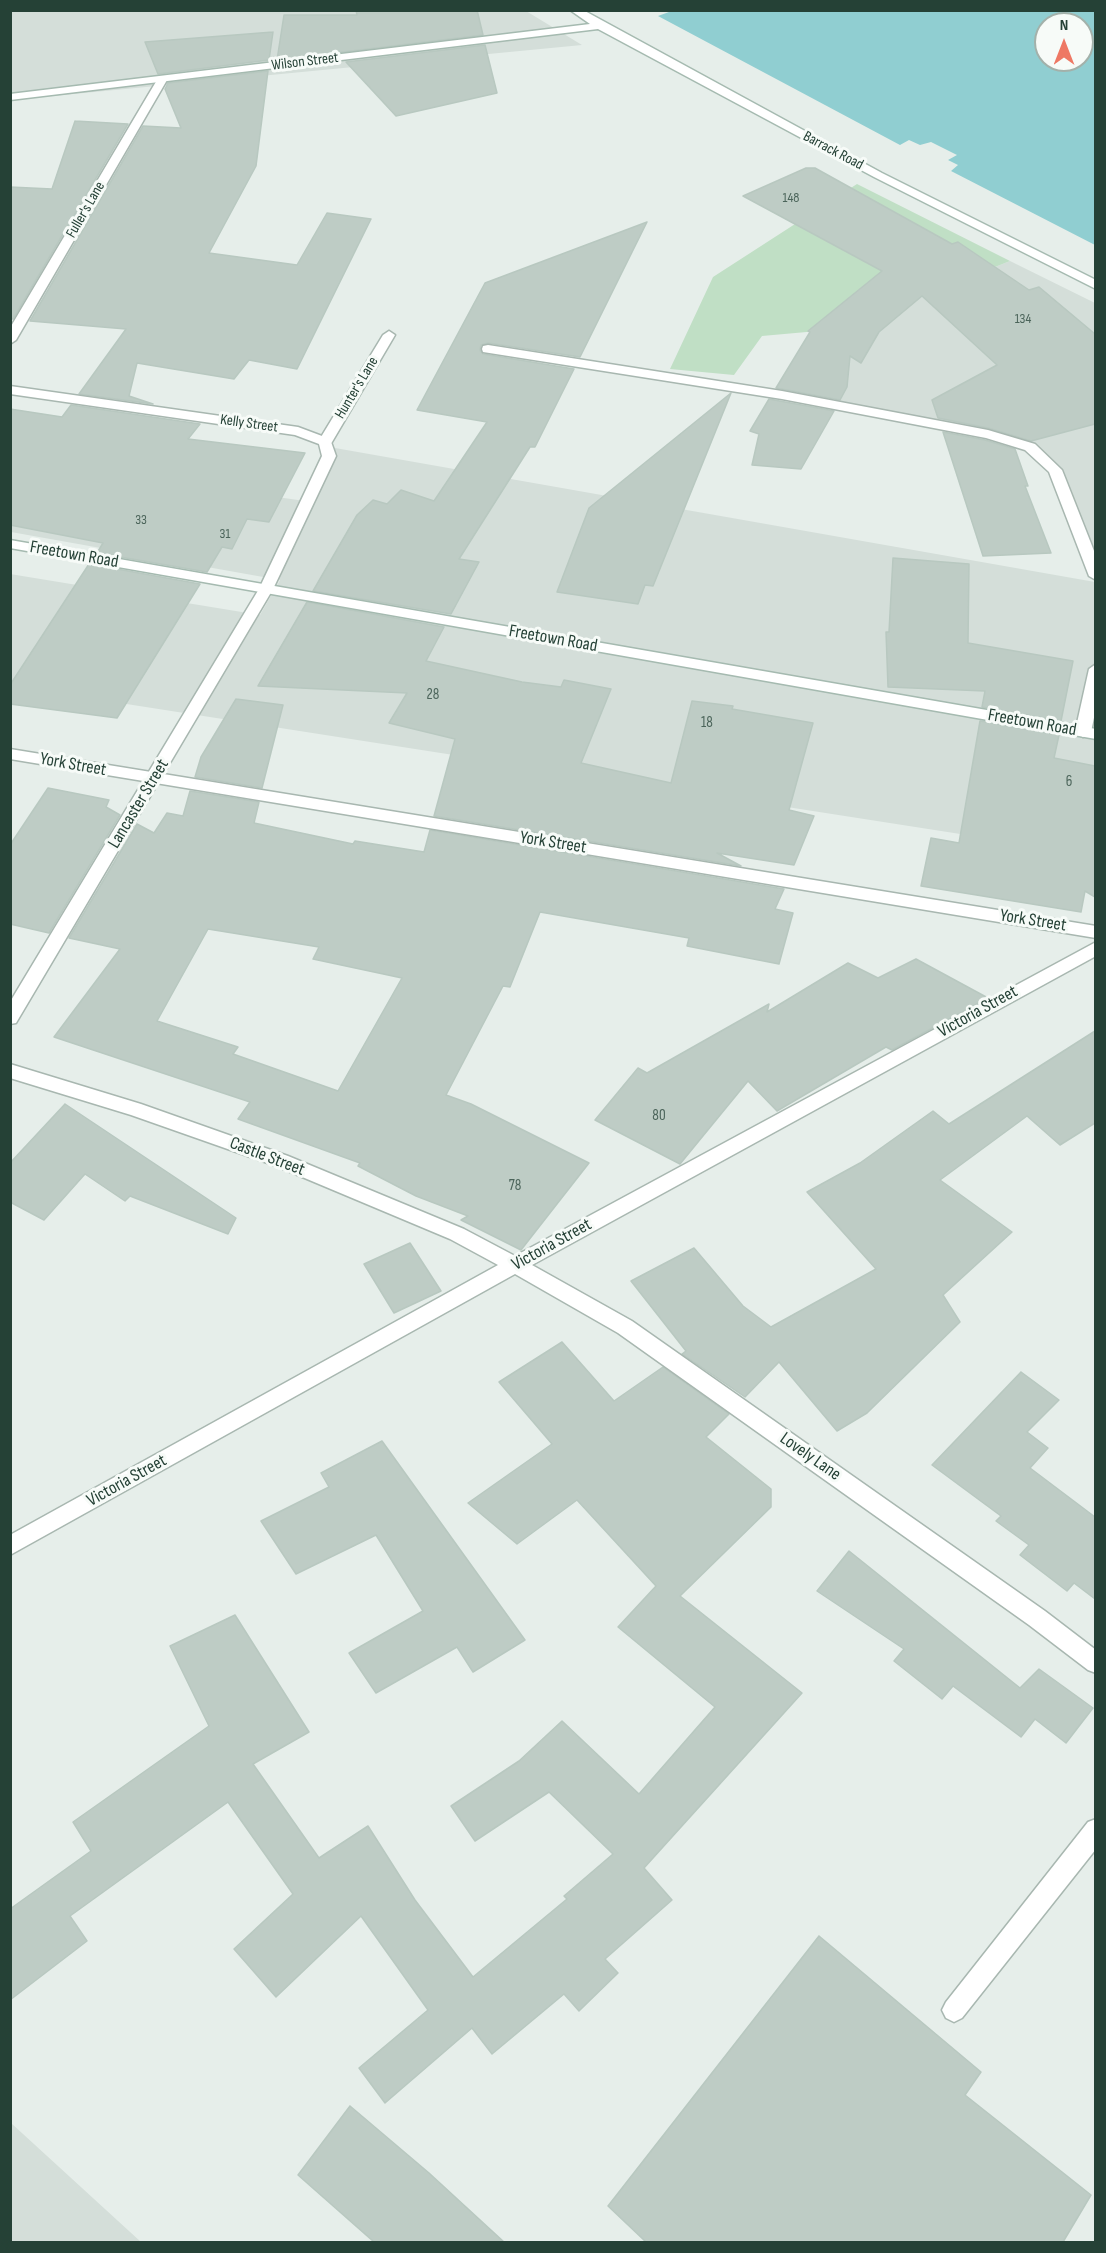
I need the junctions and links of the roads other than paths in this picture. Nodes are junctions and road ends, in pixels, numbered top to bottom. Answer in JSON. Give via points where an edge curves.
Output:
{"nodes":[{"id":1,"x":575,"y":10,"type":"edge"},
{"id":2,"x":600,"y":26,"type":"junction"},
{"id":3,"x":162,"y":80,"type":"junction"},
{"id":4,"x":10,"y":97,"type":"edge"},
{"id":5,"x":1095,"y":285,"type":"edge"},
{"id":6,"x":389,"y":335,"type":"dead end"},
{"id":7,"x":10,"y":340,"type":"edge"},
{"id":8,"x":488,"y":349,"type":"dead end"},
{"id":9,"x":10,"y":390,"type":"edge"},
{"id":10,"x":325,"y":442,"type":"junction"},
{"id":11,"x":10,"y":544,"type":"edge"},
{"id":12,"x":1095,"y":576,"type":"edge"},
{"id":13,"x":266,"y":589,"type":"junction"},
{"id":14,"x":1095,"y":669,"type":"edge"},
{"id":15,"x":1089,"y":733,"type":"edge"},
{"id":16,"x":10,"y":754,"type":"edge"},
{"id":17,"x":154,"y":778,"type":"junction"},
{"id":18,"x":1095,"y":932,"type":"edge"},
{"id":19,"x":1095,"y":948,"type":"edge"},
{"id":20,"x":10,"y":1018,"type":"edge"},
{"id":21,"x":10,"y":1071,"type":"edge"},
{"id":22,"x":515,"y":1264,"type":"junction"},
{"id":23,"x":10,"y":1546,"type":"edge"},
{"id":24,"x":1095,"y":1663,"type":"edge"},
{"id":25,"x":1095,"y":1830,"type":"edge"},
{"id":26,"x":954,"y":2010,"type":"dead end"}],
"edges":[{"from":1,"to":2,"type":"street","name":"Barrack Road"},
{"from":2,"to":3,"type":"street","name":"Wilson Street"},
{"from":2,"to":5,"type":"street","name":"Barrack Road","via":[[878,175]]},
{"from":3,"to":4,"type":"street","name":"Wilson Street"},
{"from":3,"to":7,"type":"street","name":"Fuller's Lane"},
{"from":6,"to":10,"type":"street","name":"Hunter's Lane"},
{"from":8,"to":12,"type":"street","via":[[793,396],[957,427],[1030,447],[1055,470]]},
{"from":9,"to":10,"type":"street","name":"Kelly Street","via":[[298,431]]},
{"from":10,"to":13,"type":"street","via":[[329,456]]},
{"from":11,"to":13,"type":"street","name":"Freetown Road"},
{"from":13,"to":15,"type":"street","name":"Freetown Road"},
{"from":13,"to":17,"type":"street","name":"Lancaster Street"},
{"from":14,"to":15,"type":"street"},
{"from":16,"to":17,"type":"street","name":"York Street"},
{"from":17,"to":18,"type":"street","name":"York Street"},
{"from":17,"to":20,"type":"street","name":"Lancaster Street"},
{"from":19,"to":22,"type":"street","name":"Victoria Street"},
{"from":21,"to":22,"type":"street","name":"Castle Street","via":[[135,1109],[282,1161],[457,1234]]},
{"from":22,"to":23,"type":"street","name":"Victoria Street"},
{"from":22,"to":24,"type":"street","name":"Lovely Lane","via":[[625,1327]]},
{"from":25,"to":26,"type":"street"}]}
